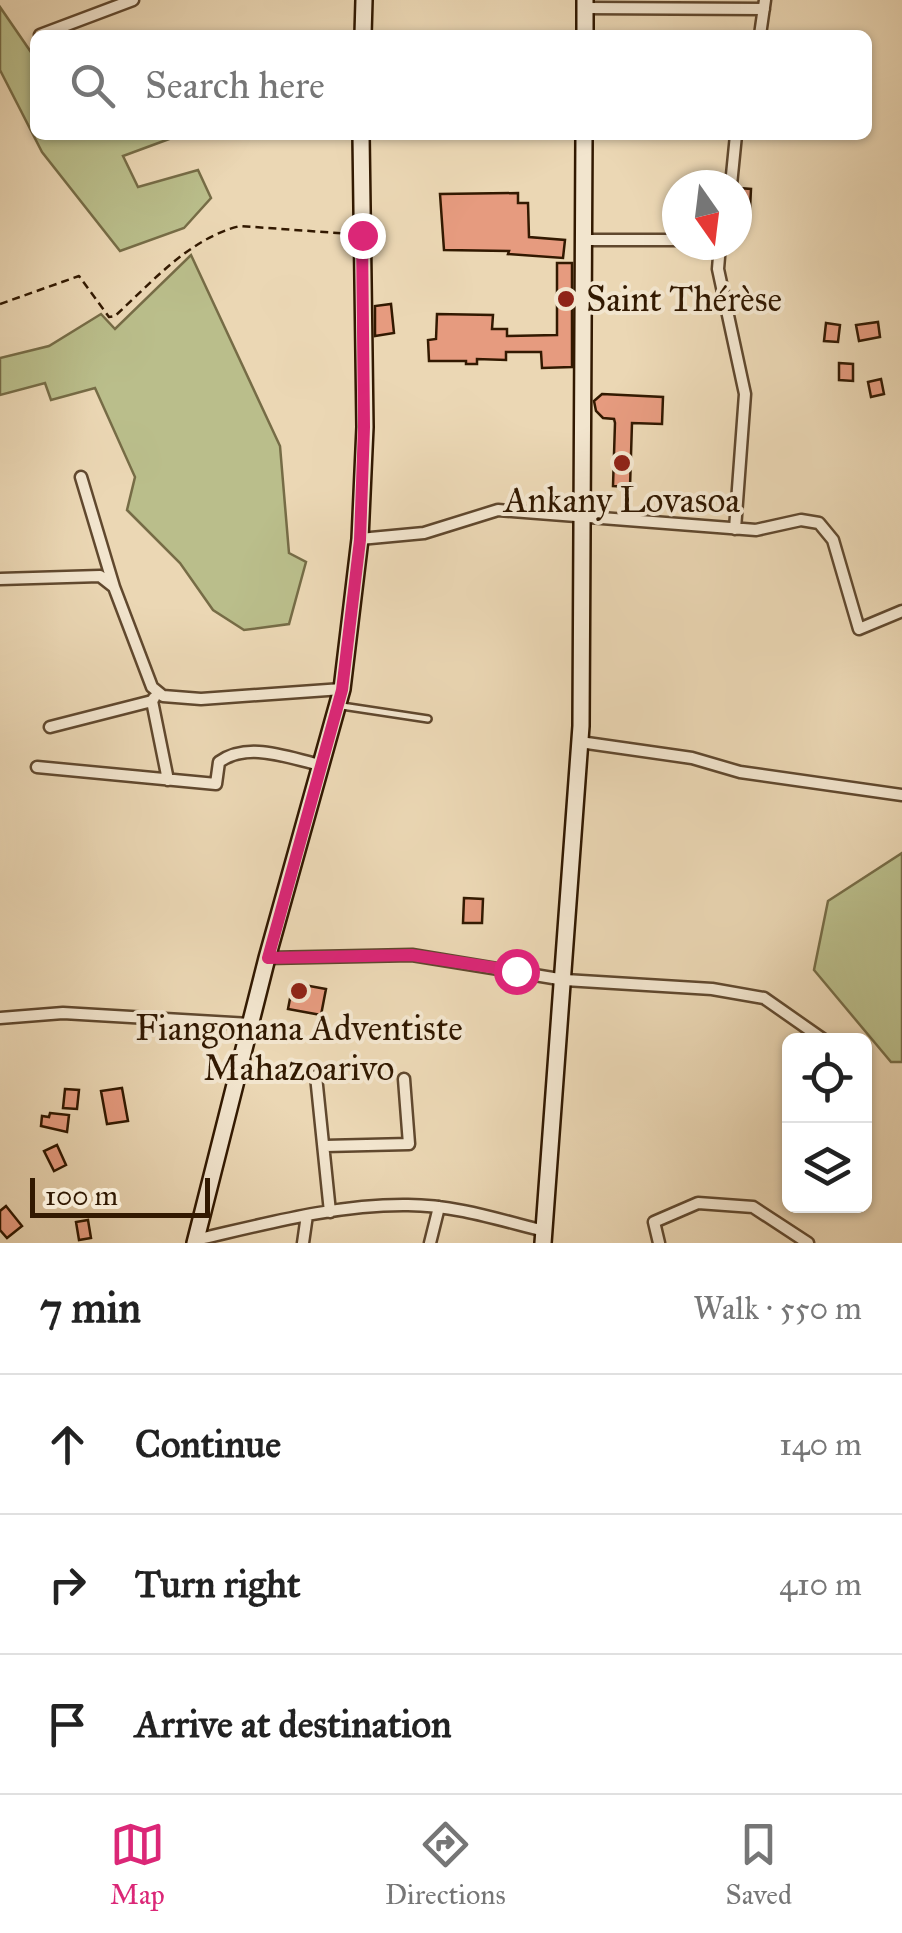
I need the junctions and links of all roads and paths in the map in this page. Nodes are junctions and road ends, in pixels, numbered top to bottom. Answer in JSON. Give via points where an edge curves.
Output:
{"nodes":[{"id":1,"x":133,"y":0,"type":"edge"},
{"id":2,"x":364,"y":0,"type":"edge"},
{"id":3,"x":585,"y":4,"type":"edge"},
{"id":4,"x":764,"y":5,"type":"edge"},
{"id":5,"x":56,"y":30,"type":"edge"},
{"id":6,"x":363,"y":30,"type":"edge"},
{"id":7,"x":584,"y":30,"type":"edge"},
{"id":8,"x":761,"y":30,"type":"edge"},
{"id":9,"x":361,"y":140,"type":"edge"},
{"id":10,"x":584,"y":140,"type":"edge"},
{"id":11,"x":736,"y":140,"type":"edge"},
{"id":12,"x":733,"y":170,"type":"edge"},
{"id":13,"x":362,"y":235,"type":"junction"},
{"id":14,"x":584,"y":240,"type":"junction"},
{"id":15,"x":662,"y":240,"type":"edge"},
{"id":16,"x":719,"y":260,"type":"edge"},
{"id":17,"x":0,"y":304,"type":"edge"},
{"id":18,"x":81,"y":477,"type":"dead end"},
{"id":19,"x":584,"y":516,"type":"junction"},
{"id":20,"x":736,"y":529,"type":"junction"},
{"id":21,"x":360,"y":540,"type":"junction"},
{"id":22,"x":0,"y":579,"type":"edge"},
{"id":23,"x":114,"y":588,"type":"junction"},
{"id":24,"x":902,"y":612,"type":"edge"},
{"id":25,"x":155,"y":696,"type":"junction"},
{"id":26,"x":339,"y":698,"type":"junction"},
{"id":27,"x":428,"y":719,"type":"dead end"},
{"id":28,"x":50,"y":727,"type":"dead end"},
{"id":29,"x":580,"y":742,"type":"junction"},
{"id":30,"x":321,"y":765,"type":"junction"},
{"id":31,"x":37,"y":767,"type":"dead end"},
{"id":32,"x":168,"y":780,"type":"junction"},
{"id":33,"x":902,"y":795,"type":"edge"},
{"id":34,"x":268,"y":958,"type":"junction"},
{"id":35,"x":565,"y":980,"type":"junction"},
{"id":36,"x":0,"y":1018,"type":"edge"},
{"id":37,"x":250,"y":1024,"type":"junction"},
{"id":38,"x":814,"y":1033,"type":"edge"},
{"id":39,"x":316,"y":1076,"type":"dead end"},
{"id":40,"x":404,"y":1079,"type":"dead end"},
{"id":41,"x":325,"y":1146,"type":"junction"},
{"id":42,"x":439,"y":1207,"type":"junction"},
{"id":43,"x":330,"y":1212,"type":"junction"},
{"id":44,"x":308,"y":1215,"type":"junction"},
{"id":45,"x":544,"y":1237,"type":"edge"},
{"id":46,"x":195,"y":1241,"type":"edge"},
{"id":47,"x":303,"y":1243,"type":"edge"},
{"id":48,"x":430,"y":1243,"type":"edge"},
{"id":49,"x":658,"y":1243,"type":"edge"},
{"id":50,"x":808,"y":1243,"type":"edge"}],
"edges":[{"from":1,"to":5,"type":"street"},
{"from":2,"to":6,"type":"street"},
{"from":3,"to":4,"type":"street"},
{"from":3,"to":7,"type":"street"},
{"from":4,"to":8,"type":"street"},
{"from":9,"to":13,"type":"street"},
{"from":10,"to":14,"type":"street"},
{"from":11,"to":12,"type":"street"},
{"from":13,"to":17,"type":"path","via":[[224,230],[178,258],[115,316],[109,317],[78,276]]},
{"from":13,"to":21,"type":"street"},
{"from":14,"to":15,"type":"street"},
{"from":14,"to":19,"type":"street"},
{"from":16,"to":20,"type":"street","via":[[745,394]]},
{"from":18,"to":23,"type":"street"},
{"from":19,"to":20,"type":"street"},
{"from":19,"to":21,"type":"street","via":[[498,510],[424,533]]},
{"from":19,"to":29,"type":"street"},
{"from":20,"to":24,"type":"street","via":[[820,522],[833,540],[859,629]]},
{"from":21,"to":26,"type":"street"},
{"from":22,"to":23,"type":"street","via":[[100,576]]},
{"from":23,"to":25,"type":"street"},
{"from":25,"to":26,"type":"street"},
{"from":25,"to":28,"type":"street"},
{"from":25,"to":32,"type":"street"},
{"from":26,"to":27,"type":"lane"},
{"from":26,"to":30,"type":"street"},
{"from":29,"to":33,"type":"street"},
{"from":29,"to":35,"type":"street"},
{"from":30,"to":32,"type":"street","via":[[260,751],[219,762],[216,784]]},
{"from":30,"to":34,"type":"street"},
{"from":31,"to":32,"type":"street"},
{"from":34,"to":35,"type":"street","via":[[412,955]]},
{"from":34,"to":37,"type":"street"},
{"from":35,"to":38,"type":"street","via":[[764,998]]},
{"from":35,"to":45,"type":"street"},
{"from":36,"to":37,"type":"street","via":[[62,1013]]},
{"from":37,"to":46,"type":"street"},
{"from":39,"to":41,"type":"street"},
{"from":40,"to":41,"type":"street","via":[[410,1144]]},
{"from":41,"to":43,"type":"street"},
{"from":42,"to":43,"type":"street"},
{"from":42,"to":45,"type":"street"},
{"from":42,"to":48,"type":"street"},
{"from":43,"to":44,"type":"street"},
{"from":44,"to":46,"type":"street"},
{"from":44,"to":47,"type":"street"},
{"from":49,"to":50,"type":"street","via":[[654,1222],[698,1202],[753,1206]]}]}
